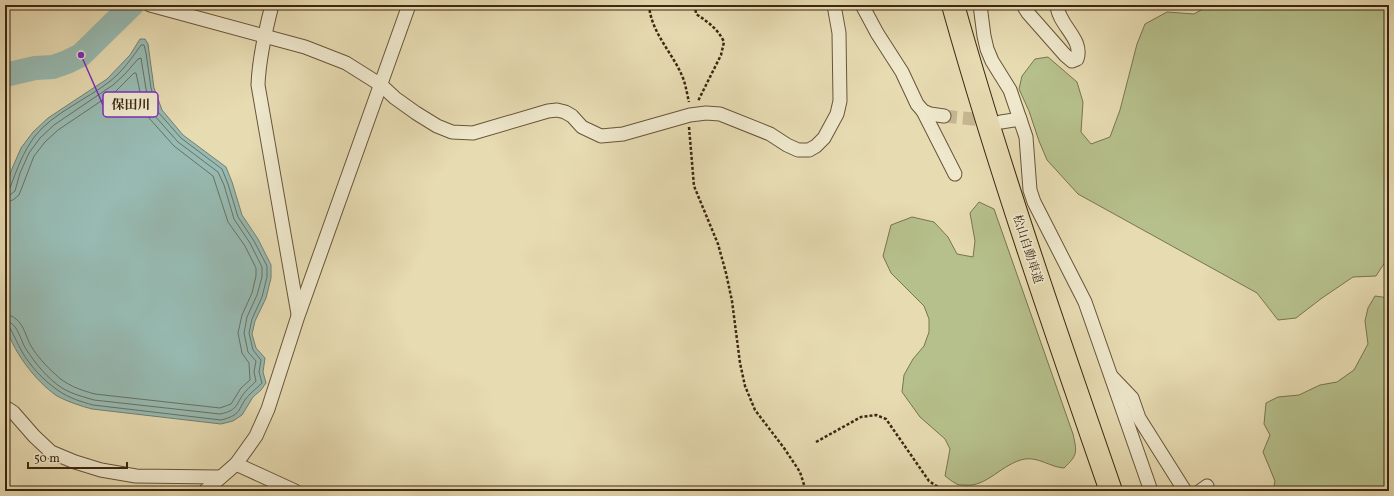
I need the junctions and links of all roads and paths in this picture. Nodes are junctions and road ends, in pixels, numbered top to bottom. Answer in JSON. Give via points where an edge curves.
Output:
{"nodes":[{"id":1,"x":150,"y":5,"type":"edge"},
{"id":2,"x":272,"y":5,"type":"edge"},
{"id":3,"x":409,"y":5,"type":"edge"},
{"id":4,"x":649,"y":5,"type":"edge"},
{"id":5,"x":695,"y":5,"type":"edge"},
{"id":6,"x":834,"y":5,"type":"edge"},
{"id":7,"x":862,"y":5,"type":"edge"},
{"id":8,"x":953,"y":5,"type":"edge"},
{"id":9,"x":980,"y":5,"type":"edge"},
{"id":10,"x":1024,"y":5,"type":"edge"},
{"id":11,"x":1058,"y":5,"type":"edge"},
{"id":12,"x":264,"y":36,"type":"junction"},
{"id":13,"x":382,"y":85,"type":"junction"},
{"id":14,"x":923,"y":111,"type":"junction"},
{"id":15,"x":690,"y":115,"type":"junction"},
{"id":16,"x":944,"y":116,"type":"tunnel mouth"},
{"id":17,"x":1020,"y":119,"type":"junction"},
{"id":18,"x":1001,"y":122,"type":"tunnel mouth"},
{"id":19,"x":956,"y":174,"type":"dead end"},
{"id":20,"x":298,"y":316,"type":"junction"},
{"id":21,"x":1110,"y":375,"type":"junction"},
{"id":22,"x":5,"y":407,"type":"edge"},
{"id":23,"x":816,"y":442,"type":"dead end"},
{"id":24,"x":236,"y":464,"type":"junction"},
{"id":25,"x":219,"y":477,"type":"junction"},
{"id":26,"x":205,"y":491,"type":"edge"},
{"id":27,"x":295,"y":491,"type":"edge"},
{"id":28,"x":806,"y":491,"type":"edge"},
{"id":29,"x":944,"y":491,"type":"edge"},
{"id":30,"x":1111,"y":491,"type":"edge"},
{"id":31,"x":1150,"y":491,"type":"edge"},
{"id":32,"x":1185,"y":491,"type":"edge"}],
"edges":[{"from":1,"to":12,"type":"street"},
{"from":2,"to":12,"type":"street"},
{"from":3,"to":13,"type":"street"},
{"from":4,"to":15,"type":"path","via":[[651,16],[687,90]]},
{"from":5,"to":15,"type":"path","via":[[696,14],[719,32],[724,42],[721,55]]},
{"from":6,"to":15,"type":"street","via":[[839,33],[840,101],[831,126],[816,146],[809,150],[798,150],[770,134],[720,114]]},
{"from":7,"to":14,"type":"street"},
{"from":8,"to":30,"type":"highway","name":"松山自動車道","via":[[1042,294]]},
{"from":9,"to":17,"type":"street","via":[[987,50],[1010,90]]},
{"from":10,"to":11,"type":"street","via":[[1028,13],[1072,61],[1077,59],[1079,54],[1078,45],[1060,17]]},
{"from":12,"to":13,"type":"street","via":[[346,62]]},
{"from":12,"to":20,"type":"street","via":[[258,86]]},
{"from":13,"to":15,"type":"street","via":[[416,113],[452,132],[473,133],[557,110],[569,114],[590,132],[611,136]]},
{"from":13,"to":20,"type":"street"},
{"from":14,"to":16,"type":"street"},
{"from":14,"to":19,"type":"street"},
{"from":15,"to":28,"type":"path","via":[[694,186],[718,244],[726,272],[745,386],[755,410],[800,472]]},
{"from":17,"to":18,"type":"street"},
{"from":17,"to":21,"type":"street","via":[[1026,137],[1030,190],[1034,202],[1085,302]]},
{"from":20,"to":24,"type":"street","via":[[268,409],[256,436]]},
{"from":21,"to":31,"type":"street"},
{"from":21,"to":32,"type":"street","via":[[1132,398],[1139,418]]},
{"from":22,"to":25,"type":"street","via":[[52,452],[75,462],[136,476]]},
{"from":23,"to":29,"type":"path","via":[[861,418],[876,414],[886,419],[929,481]]},
{"from":24,"to":25,"type":"street"},
{"from":24,"to":27,"type":"street"},
{"from":25,"to":26,"type":"street"}]}
